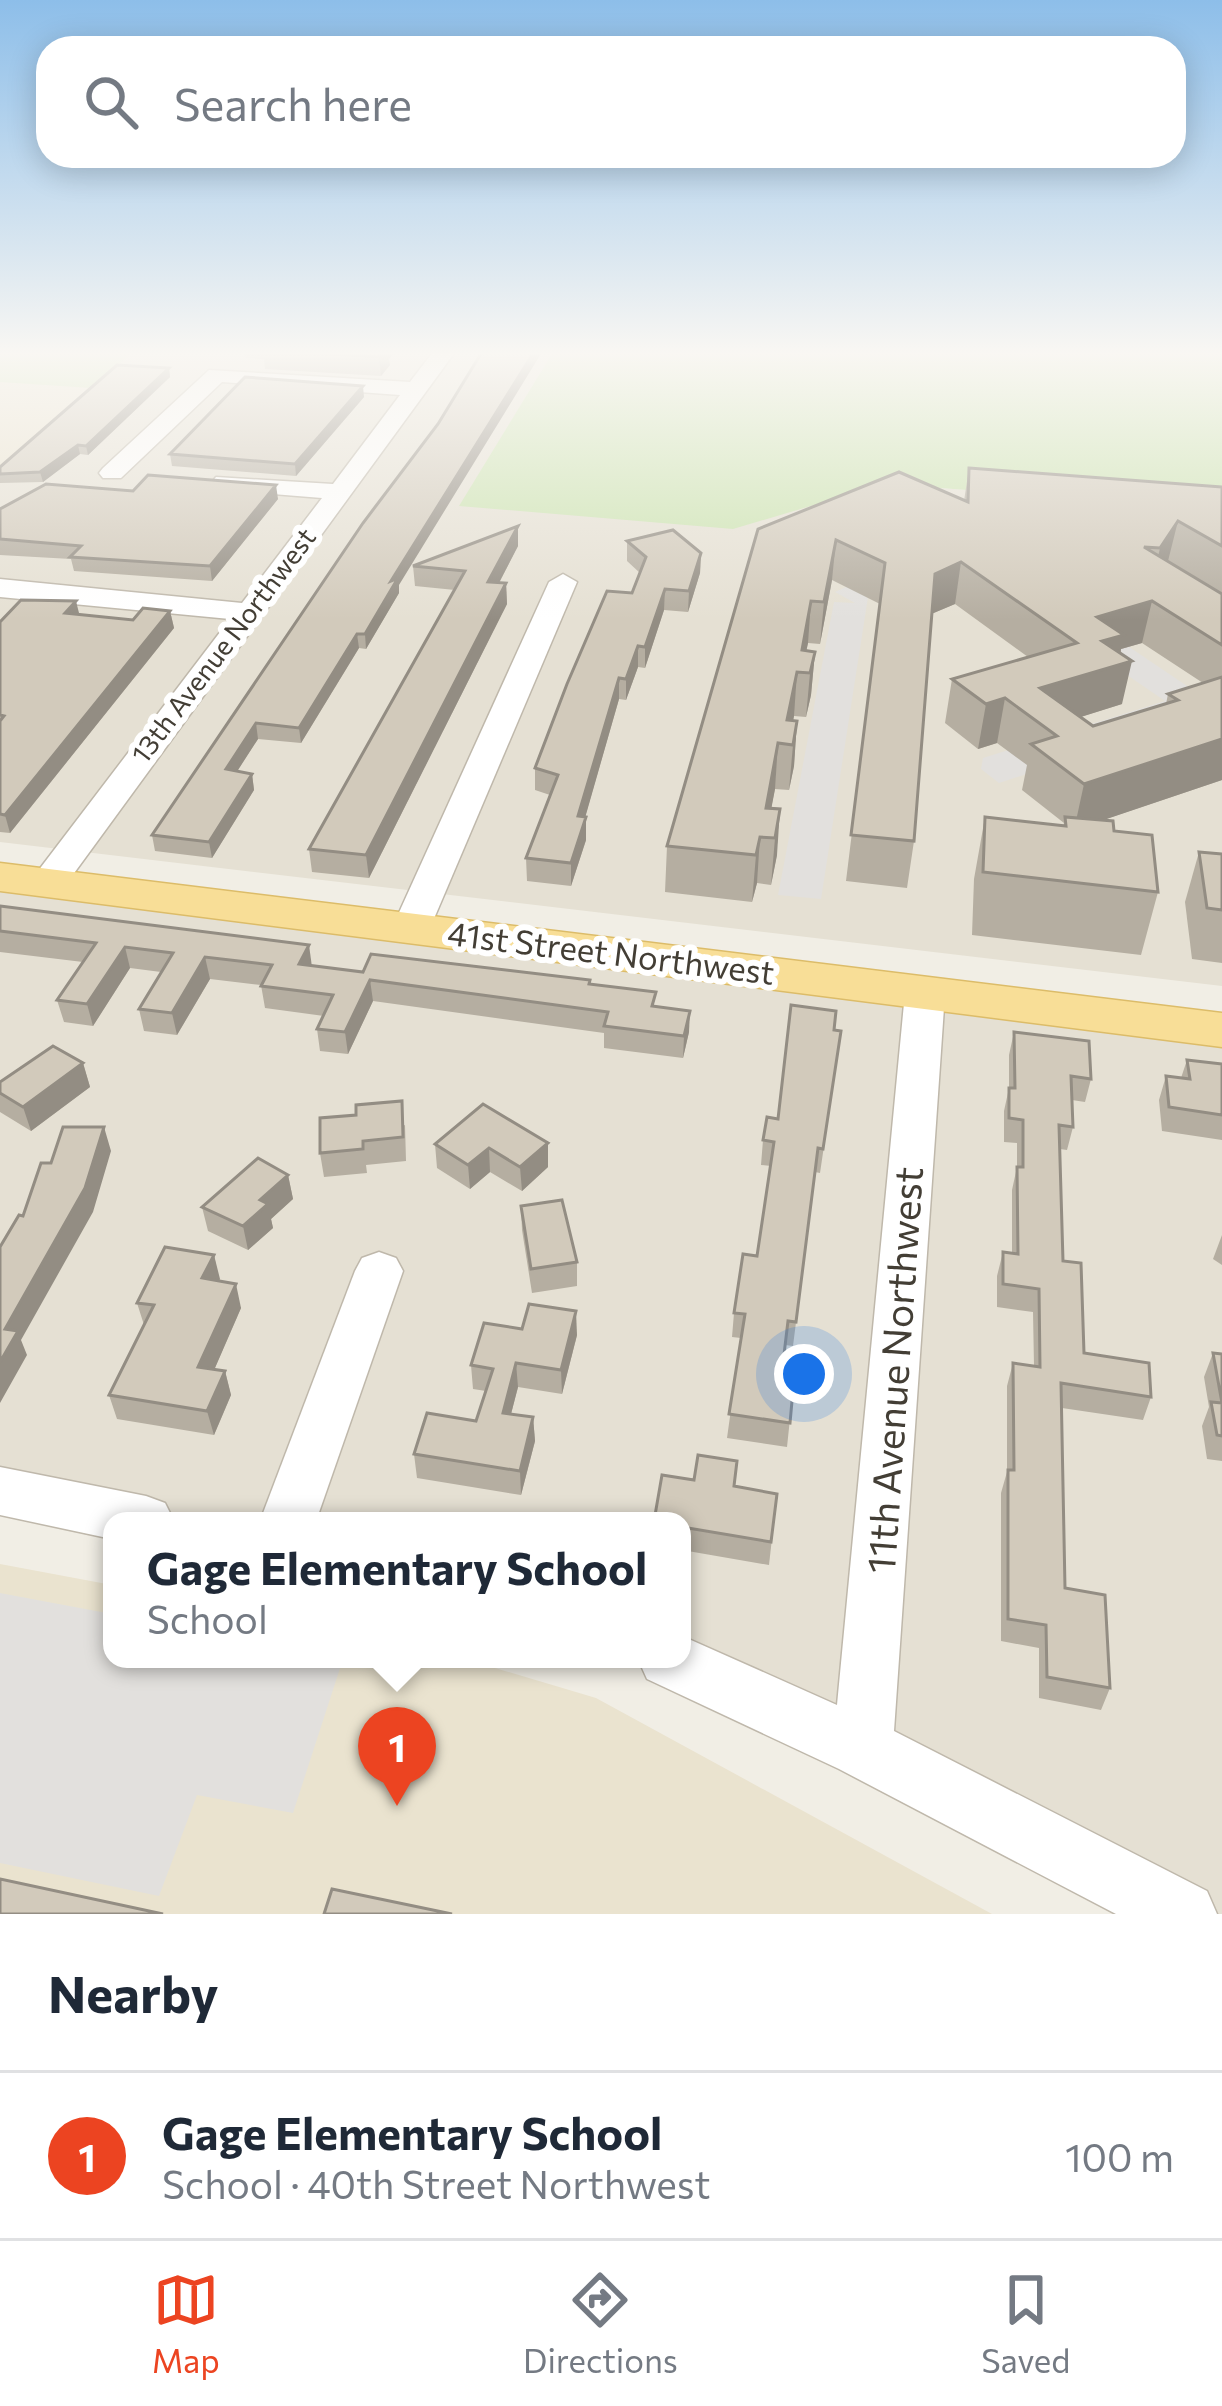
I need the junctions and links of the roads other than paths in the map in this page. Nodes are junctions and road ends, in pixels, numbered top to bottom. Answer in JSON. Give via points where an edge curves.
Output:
{"nodes":[{"id":1,"x":146,"y":441,"type":"edge"},
{"id":2,"x":377,"y":441,"type":"edge"},
{"id":3,"x":156,"y":476,"type":"edge"},
{"id":4,"x":199,"y":480,"type":"edge"},
{"id":5,"x":339,"y":492,"type":"junction"},
{"id":6,"x":563,"y":582,"type":"dead end"},
{"id":7,"x":0,"y":588,"type":"edge"},
{"id":8,"x":248,"y":612,"type":"junction"},
{"id":9,"x":0,"y":877,"type":"edge"},
{"id":10,"x":48,"y":883,"type":"junction"},
{"id":11,"x":411,"y":928,"type":"junction"},
{"id":12,"x":925,"y":993,"type":"junction"},
{"id":13,"x":1222,"y":1030,"type":"edge"},
{"id":14,"x":380,"y":1271,"type":"dead end"},
{"id":15,"x":0,"y":1491,"type":"edge"},
{"id":16,"x":103,"y":1512,"type":"edge"},
{"id":17,"x":291,"y":1512,"type":"edge"},
{"id":18,"x":688,"y":1668,"type":"edge"},
{"id":19,"x":861,"y":1747,"type":"junction"},
{"id":20,"x":1184,"y":1914,"type":"edge"}],
"edges":[{"from":1,"to":3,"type":"street","via":[[112,473]]},
{"from":2,"to":5,"type":"street","name":"13th Avenue Northwest"},
{"from":4,"to":5,"type":"street"},
{"from":5,"to":8,"type":"street","name":"13th Avenue Northwest"},
{"from":6,"to":11,"type":"street"},
{"from":7,"to":8,"type":"street"},
{"from":8,"to":10,"type":"street","name":"13th Avenue Northwest"},
{"from":9,"to":10,"type":"main road","name":"41st Street Northwest"},
{"from":10,"to":11,"type":"main road","name":"41st Street Northwest"},
{"from":11,"to":12,"type":"main road","name":"41st Street Northwest"},
{"from":12,"to":13,"type":"main road","name":"41st Street Northwest"},
{"from":12,"to":19,"type":"street","name":"11th Avenue Northwest"},
{"from":14,"to":17,"type":"street"},
{"from":15,"to":16,"type":"street"},
{"from":18,"to":19,"type":"street"},
{"from":19,"to":20,"type":"street"}]}
